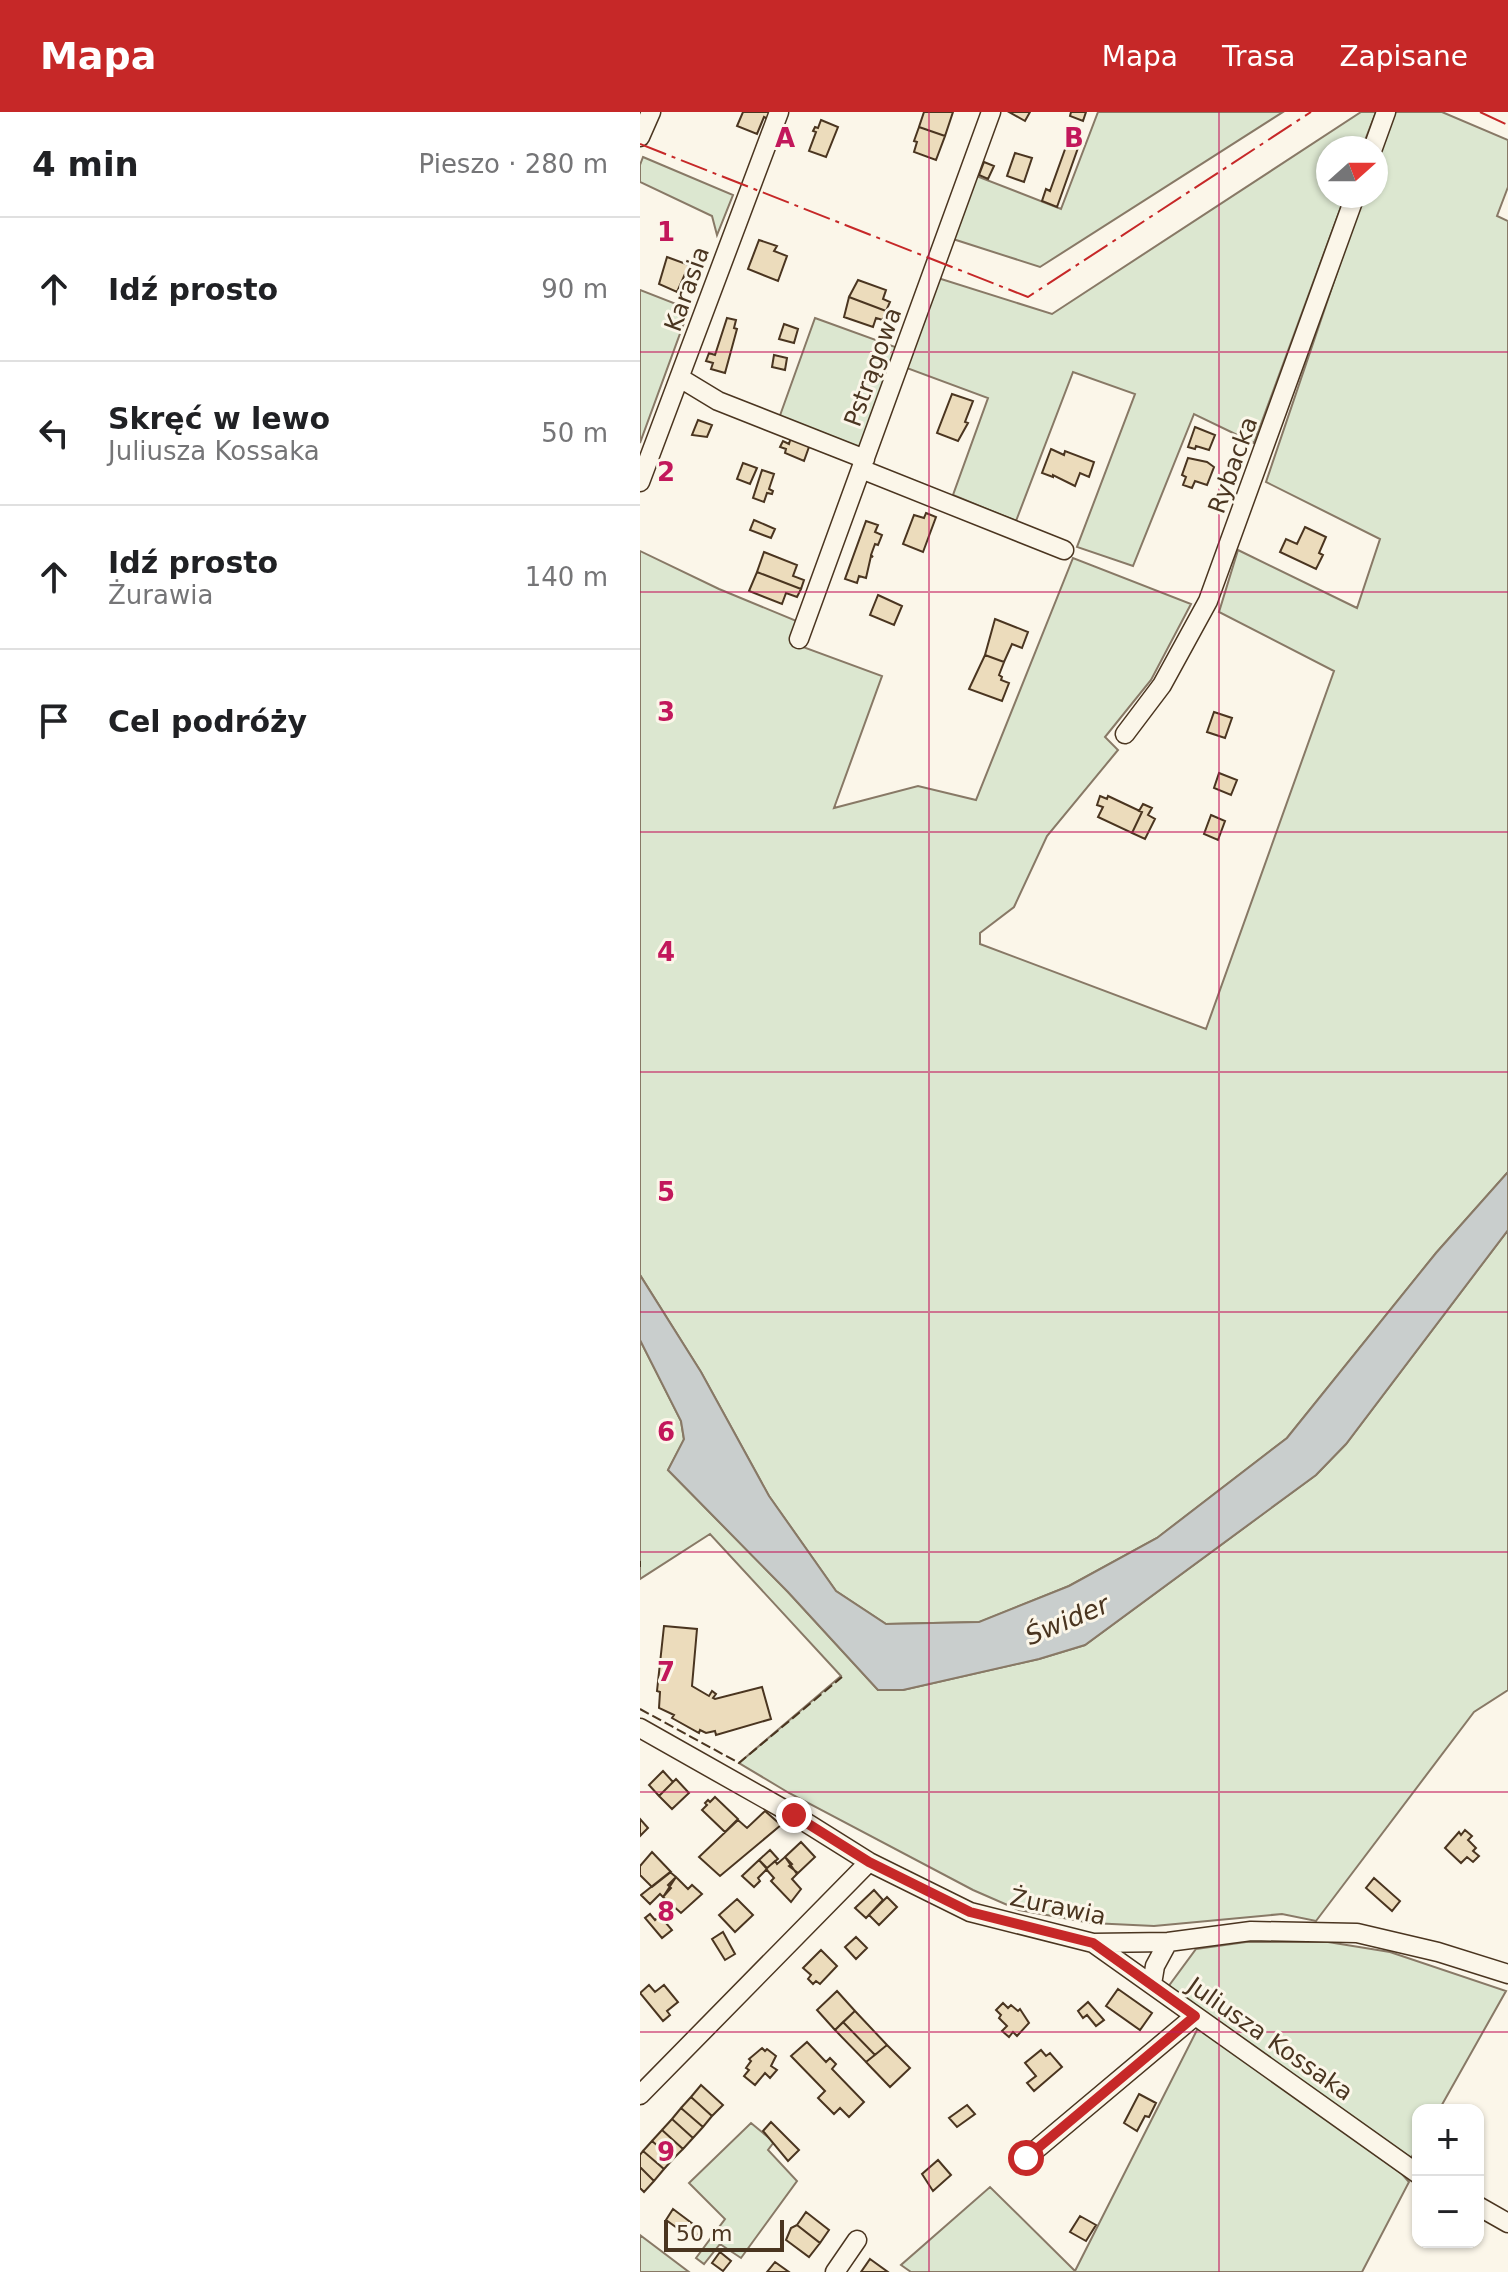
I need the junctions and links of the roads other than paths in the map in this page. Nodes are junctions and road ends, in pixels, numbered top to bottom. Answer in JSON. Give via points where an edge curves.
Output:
{"nodes":[{"id":1,"x":651,"y":112,"type":"edge"},
{"id":2,"x":779,"y":112,"type":"edge"},
{"id":3,"x":991,"y":112,"type":"edge"},
{"id":4,"x":1386,"y":112,"type":"edge"},
{"id":5,"x":1377,"y":136,"type":"edge"},
{"id":6,"x":640,"y":137,"type":"edge"},
{"id":7,"x":1351,"y":208,"type":"edge"},
{"id":8,"x":680,"y":378,"type":"junction"},
{"id":9,"x":863,"y":464,"type":"junction"},
{"id":10,"x":640,"y":482,"type":"edge"},
{"id":11,"x":1064,"y":550,"type":"dead end"},
{"id":12,"x":799,"y":639,"type":"dead end"},
{"id":13,"x":1125,"y":734,"type":"dead end"},
{"id":14,"x":640,"y":1728,"type":"edge"},
{"id":15,"x":869,"y":1862,"type":"junction"},
{"id":16,"x":1168,"y":1942,"type":"junction"},
{"id":17,"x":1093,"y":1943,"type":"junction"},
{"id":18,"x":1508,"y":1974,"type":"edge"},
{"id":19,"x":1152,"y":1984,"type":"junction"},
{"id":20,"x":1195,"y":2016,"type":"junction"},
{"id":21,"x":640,"y":2095,"type":"edge"},
{"id":22,"x":1026,"y":2158,"type":"dead end"},
{"id":23,"x":1412,"y":2170,"type":"edge"},
{"id":24,"x":1484,"y":2209,"type":"edge"},
{"id":25,"x":1508,"y":2223,"type":"edge"},
{"id":26,"x":857,"y":2240,"type":"dead end"},
{"id":27,"x":835,"y":2272,"type":"edge"}],
"edges":[{"from":1,"to":6,"type":"street"},
{"from":2,"to":8,"type":"street","name":"Karasia"},
{"from":3,"to":9,"type":"street","name":"Pstrągowa"},
{"from":4,"to":5,"type":"street"},
{"from":7,"to":13,"type":"street","name":"Rybacka","via":[[1208,601],[1162,685]]},
{"from":8,"to":9,"type":"street","via":[[718,401]]},
{"from":8,"to":10,"type":"street","name":"Karasia"},
{"from":9,"to":11,"type":"street"},
{"from":9,"to":12,"type":"street","name":"Pstrągowa"},
{"from":14,"to":15,"type":"street","name":"Żurawia"},
{"from":15,"to":17,"type":"street","name":"Żurawia","via":[[970,1912]]},
{"from":15,"to":21,"type":"street"},
{"from":16,"to":17,"type":"street","name":"Żurawia"},
{"from":16,"to":18,"type":"street","name":"Żurawia","via":[[1251,1931],[1357,1933]]},
{"from":16,"to":19,"type":"street"},
{"from":17,"to":19,"type":"street","name":"Juliusza Kossaka"},
{"from":19,"to":20,"type":"street","name":"Juliusza Kossaka"},
{"from":20,"to":22,"type":"street"},
{"from":20,"to":23,"type":"street","name":"Juliusza Kossaka"},
{"from":24,"to":25,"type":"street"},
{"from":26,"to":27,"type":"street"}]}
